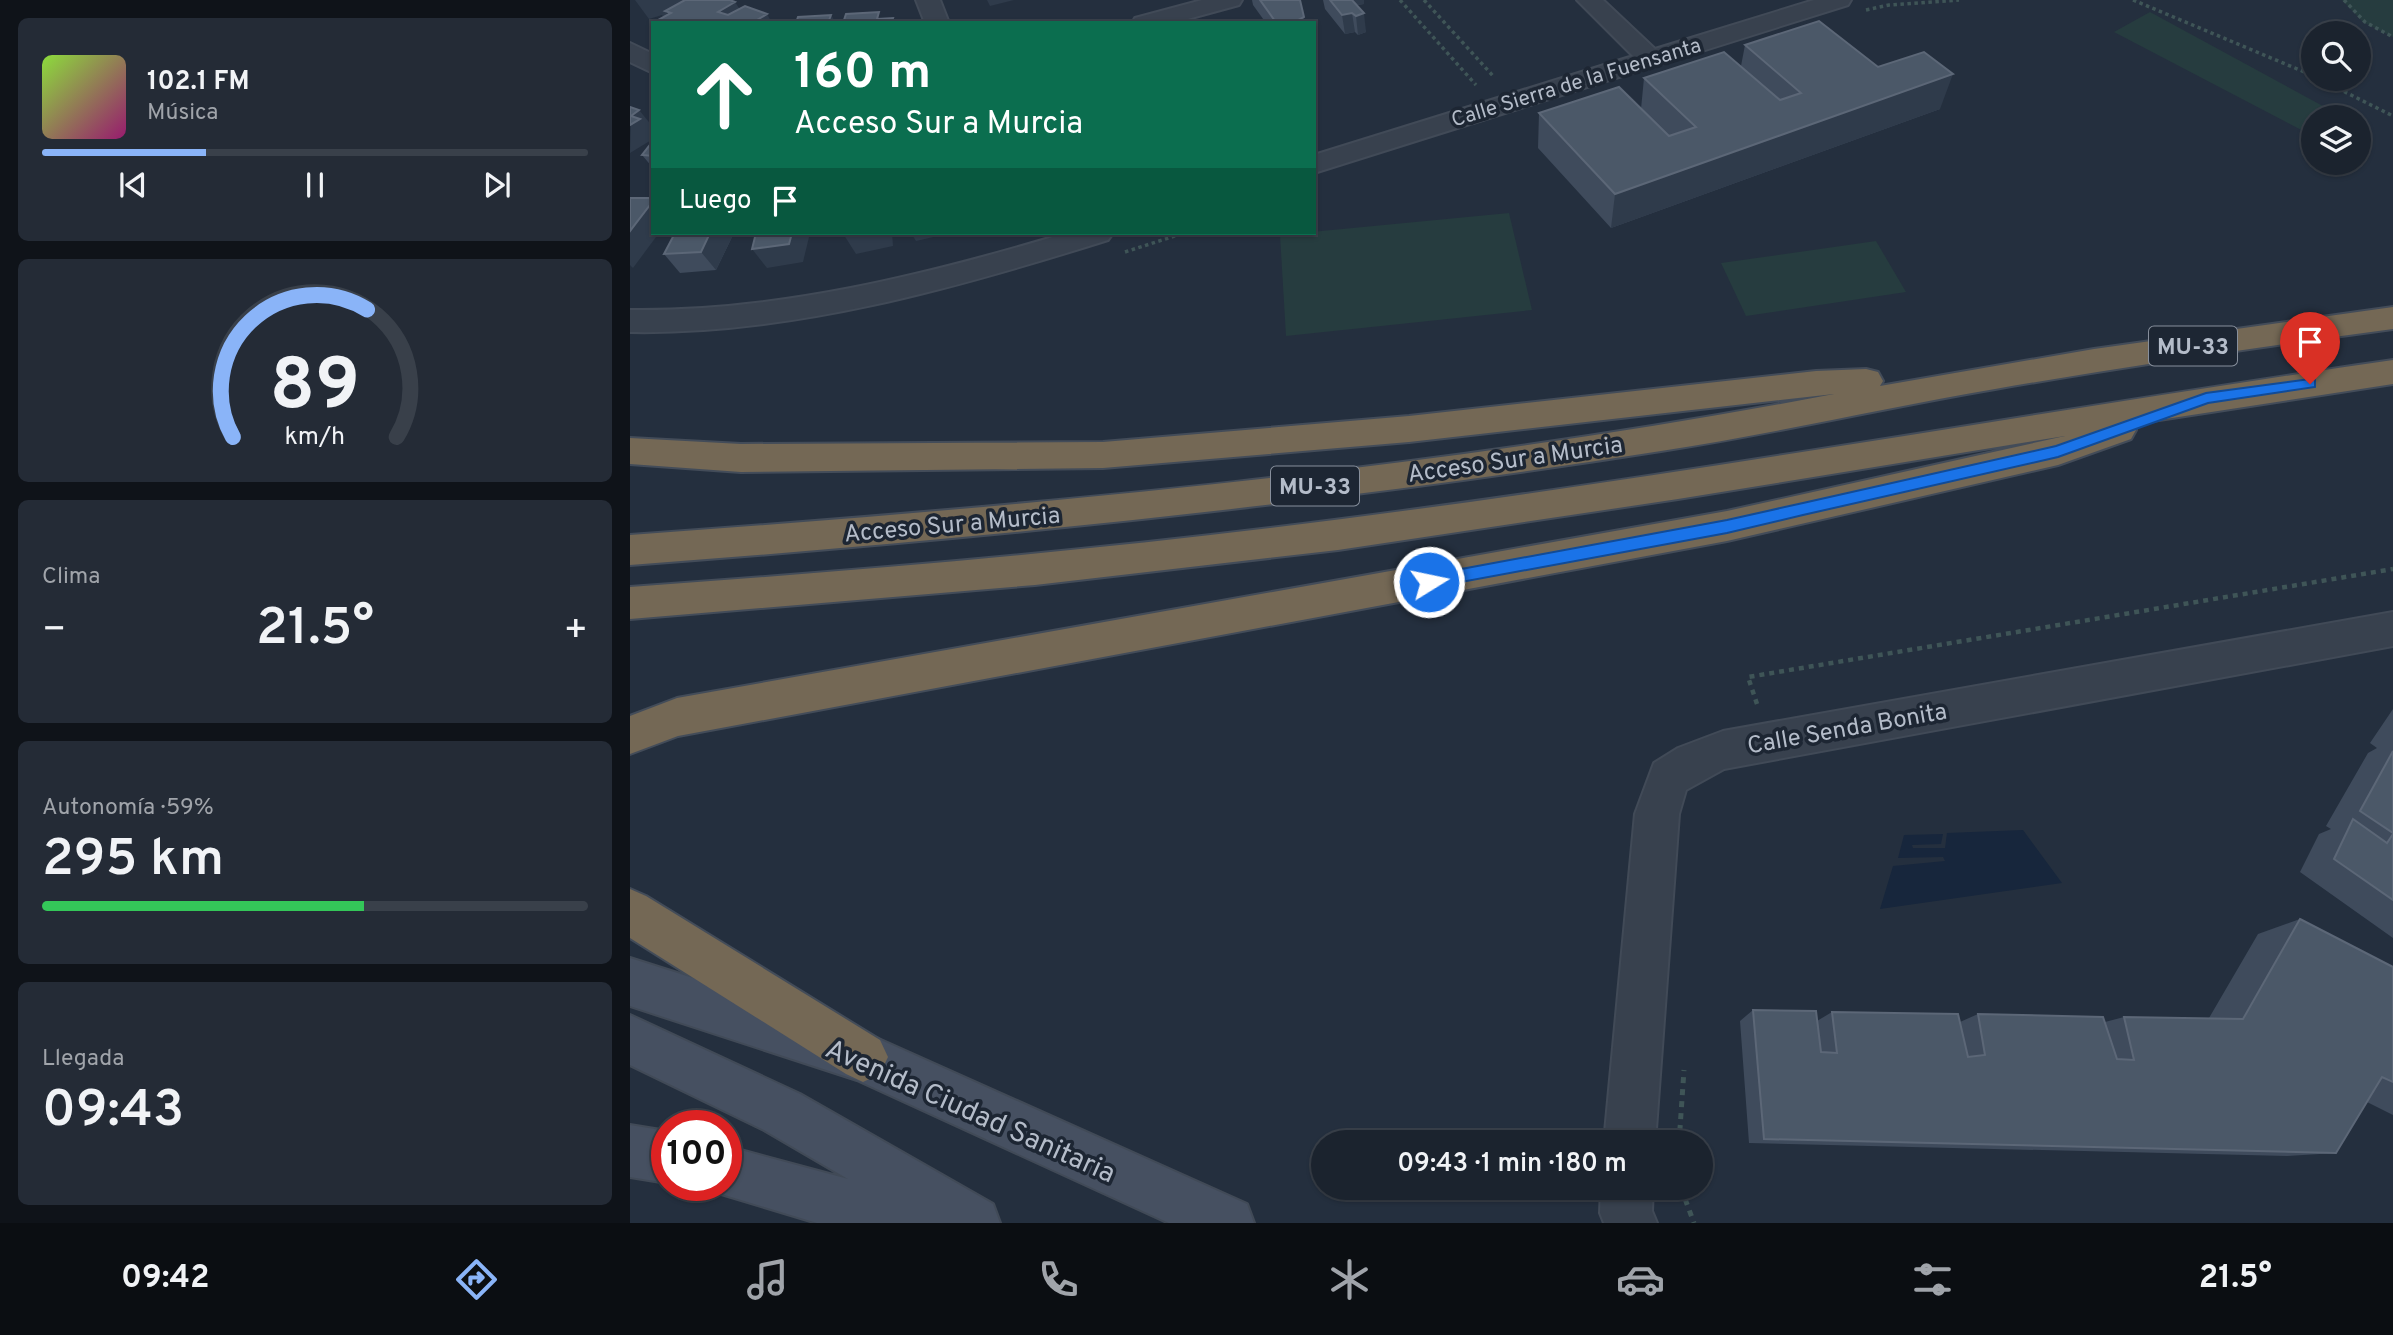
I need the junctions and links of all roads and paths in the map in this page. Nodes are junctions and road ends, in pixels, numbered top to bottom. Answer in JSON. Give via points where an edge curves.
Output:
{"nodes":[{"id":1,"x":928,"y":0,"type":"edge"},
{"id":2,"x":1230,"y":0,"type":"edge"},
{"id":3,"x":1400,"y":0,"type":"edge"},
{"id":4,"x":1424,"y":0,"type":"edge"},
{"id":5,"x":1589,"y":0,"type":"edge"},
{"id":6,"x":1839,"y":0,"type":"edge"},
{"id":7,"x":2133,"y":0,"type":"edge"},
{"id":8,"x":2344,"y":0,"type":"edge"},
{"id":9,"x":936,"y":21,"type":"edge"},
{"id":10,"x":1151,"y":21,"type":"edge"},
{"id":11,"x":2393,"y":37,"type":"edge"},
{"id":12,"x":630,"y":51,"type":"edge"},
{"id":13,"x":1651,"y":59,"type":"junction"},
{"id":14,"x":651,"y":64,"type":"edge"},
{"id":15,"x":2301,"y":70,"type":"edge"},
{"id":16,"x":2342,"y":91,"type":"edge"},
{"id":17,"x":1505,"y":104,"type":"junction"},
{"id":18,"x":2393,"y":117,"type":"edge"},
{"id":19,"x":1316,"y":163,"type":"edge"},
{"id":20,"x":1085,"y":235,"type":"edge"},
{"id":21,"x":1032,"y":243,"type":"edge"},
{"id":22,"x":2393,"y":318,"type":"edge"},
{"id":23,"x":630,"y":321,"type":"edge"},
{"id":24,"x":2393,"y":372,"type":"edge"},
{"id":25,"x":1994,"y":377,"type":"junction"},
{"id":26,"x":2206,"y":398,"type":"junction"},
{"id":27,"x":630,"y":451,"type":"edge"},
{"id":28,"x":630,"y":550,"type":"edge"},
{"id":29,"x":630,"y":603,"type":"edge"},
{"id":30,"x":2393,"y":629,"type":"edge"},
{"id":31,"x":677,"y":718,"type":"junction"},
{"id":32,"x":630,"y":735,"type":"edge"},
{"id":33,"x":630,"y":750,"type":"edge"},
{"id":34,"x":630,"y":912,"type":"edge"},
{"id":35,"x":630,"y":982,"type":"edge"},
{"id":36,"x":630,"y":1039,"type":"edge"},
{"id":37,"x":863,"y":1057,"type":"junction"},
{"id":38,"x":1630,"y":1130,"type":"edge"},
{"id":39,"x":630,"y":1151,"type":"edge"},
{"id":40,"x":651,"y":1154,"type":"edge"},
{"id":41,"x":742,"y":1176,"type":"edge"},
{"id":42,"x":1627,"y":1200,"type":"edge"},
{"id":43,"x":1685,"y":1200,"type":"edge"},
{"id":44,"x":913,"y":1223,"type":"edge"},
{"id":45,"x":974,"y":1223,"type":"edge"},
{"id":46,"x":1228,"y":1223,"type":"edge"},
{"id":47,"x":1631,"y":1223,"type":"edge"},
{"id":48,"x":1694,"y":1223,"type":"edge"}],
"edges":[{"from":1,"to":9,"type":"street"},
{"from":2,"to":10,"type":"street"},
{"from":3,"to":17,"type":"path"},
{"from":4,"to":17,"type":"path"},
{"from":5,"to":13,"type":"street"},
{"from":6,"to":13,"type":"street","name":"Calle Sierra de la Fuensanta"},
{"from":7,"to":15,"type":"path"},
{"from":8,"to":11,"type":"path","via":[[2365,22]]},
{"from":12,"to":14,"type":"street"},
{"from":13,"to":17,"type":"street","name":"Calle Sierra de la Fuensanta"},
{"from":16,"to":18,"type":"path"},
{"from":17,"to":19,"type":"street","name":"Calle Sierra de la Fuensanta"},
{"from":20,"to":21,"type":"street"},
{"from":21,"to":23,"type":"street","via":[[896,289],[781,310]]},
{"from":22,"to":25,"type":"highway","name":"Acceso Sur a Murcia","number":"MU-33"},
{"from":24,"to":26,"type":"highway","name":"Acceso Sur a Murcia","number":"MU-33"},
{"from":25,"to":27,"type":"highway","via":[[1816,383],[1409,429],[1103,455],[741,458]]},
{"from":25,"to":28,"type":"highway","name":"Acceso Sur a Murcia","number":"MU-33","via":[[1667,437],[1388,477],[1056,516]]},
{"from":26,"to":29,"type":"highway","name":"Acceso Sur a Murcia","number":"MU-33","via":[[1442,521],[1201,552],[874,585]]},
{"from":26,"to":31,"type":"highway","via":[[2058,452],[1727,526]]},
{"from":30,"to":38,"type":"street","name":"Calle Senda Bonita","via":[[1723,750],[1669,777],[1657,814]]},
{"from":31,"to":32,"type":"highway"},
{"from":31,"to":33,"type":"highway"},
{"from":34,"to":37,"type":"highway"},
{"from":35,"to":37,"type":"street","name":"Avenida Ciudad Sanitaria"},
{"from":36,"to":45,"type":"street","via":[[782,1112]]},
{"from":37,"to":46,"type":"street","name":"Avenida Ciudad Sanitaria"},
{"from":39,"to":40,"type":"street"},
{"from":41,"to":44,"type":"street"},
{"from":42,"to":47,"type":"street"},
{"from":43,"to":48,"type":"path"}]}
